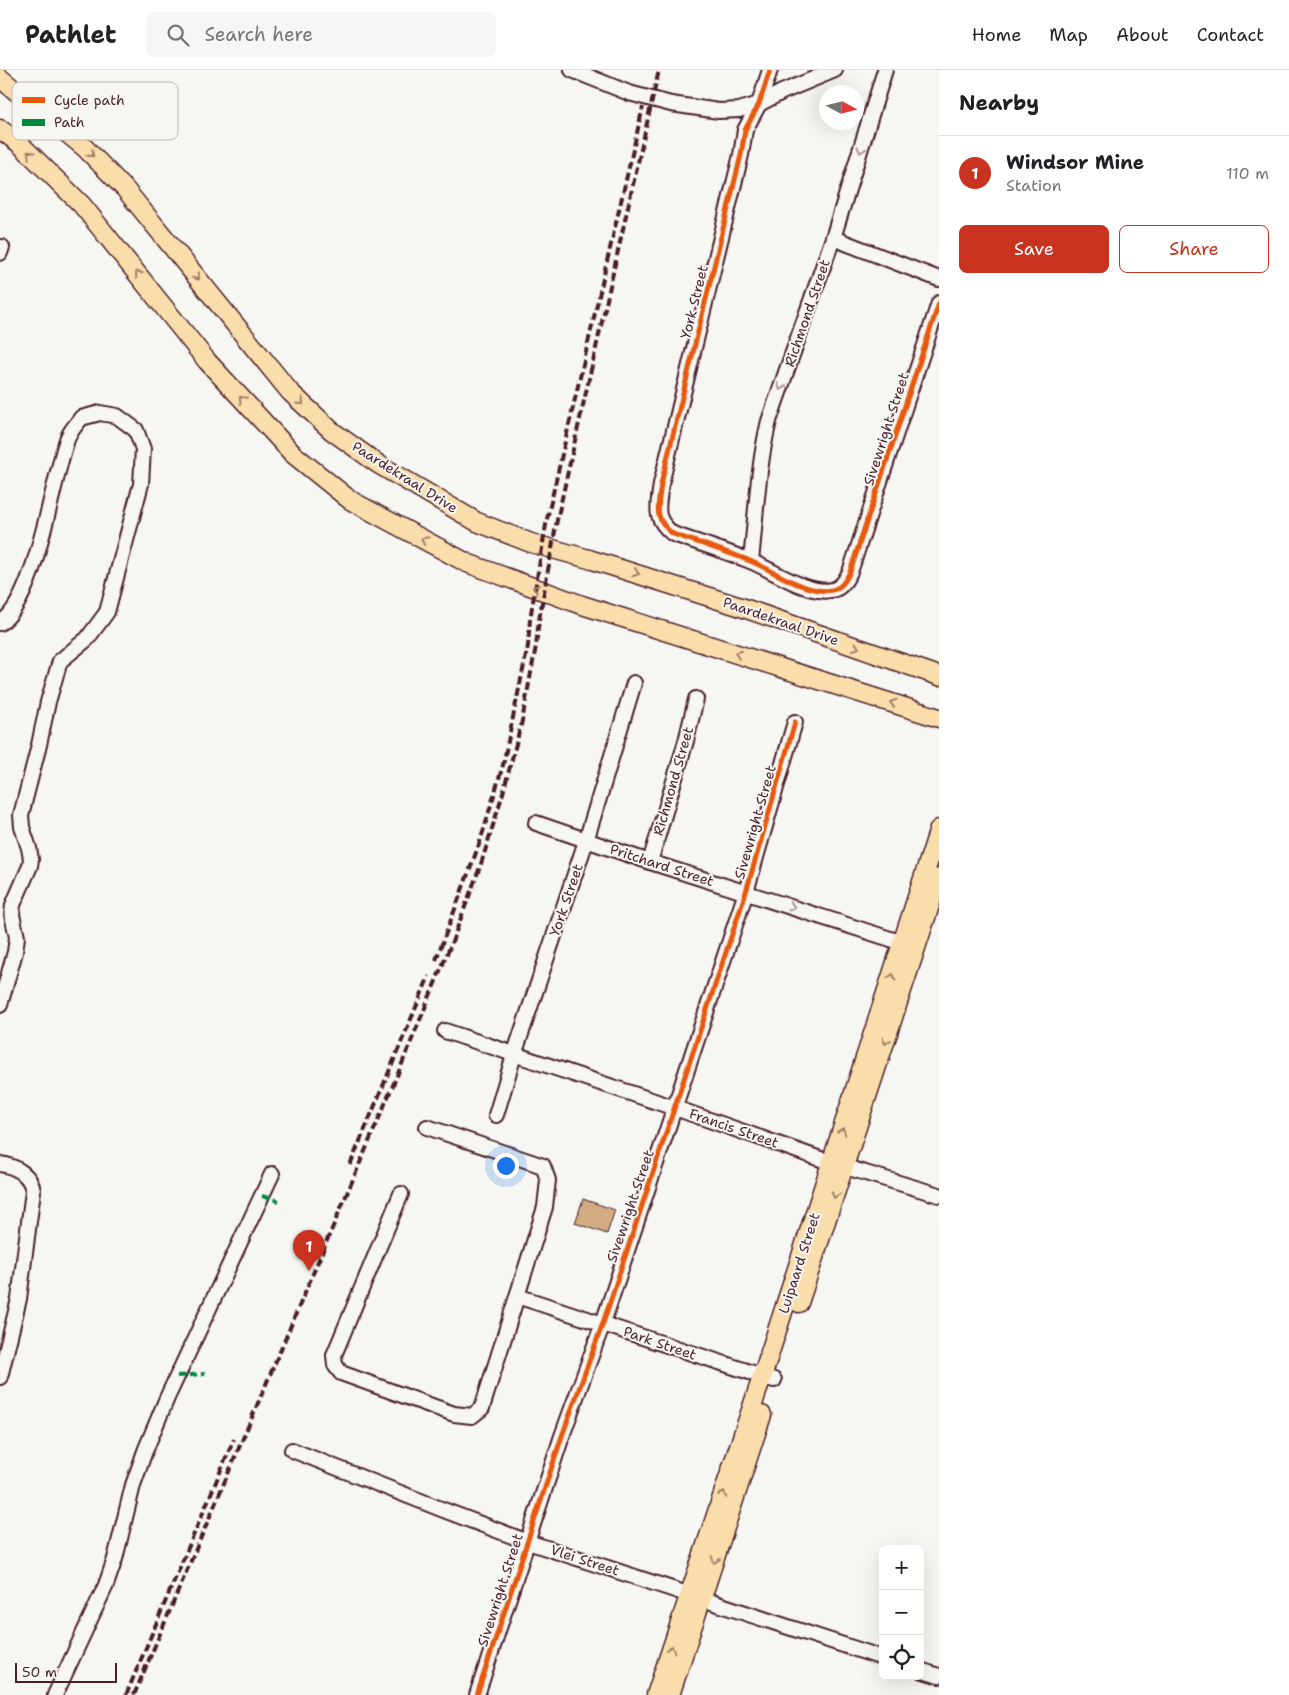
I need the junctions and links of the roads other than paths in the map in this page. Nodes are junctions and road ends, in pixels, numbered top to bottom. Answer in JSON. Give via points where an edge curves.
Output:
{"nodes":[{"id":1,"x":572,"y":70,"type":"edge"},
{"id":2,"x":770,"y":70,"type":"edge"},
{"id":3,"x":835,"y":70,"type":"edge"},
{"id":4,"x":886,"y":70,"type":"edge"},
{"id":5,"x":0,"y":78,"type":"edge"},
{"id":6,"x":12,"y":88,"type":"edge"},
{"id":7,"x":759,"y":104,"type":"junction"},
{"id":8,"x":0,"y":128,"type":"edge"},
{"id":9,"x":12,"y":138,"type":"edge"},
{"id":10,"x":15,"y":140,"type":"edge"},
{"id":11,"x":75,"y":140,"type":"edge"},
{"id":12,"x":833,"y":238,"type":"junction"},
{"id":13,"x":939,"y":279,"type":"edge"},
{"id":14,"x":939,"y":303,"type":"edge"},
{"id":15,"x":658,"y":508,"type":"joint"},
{"id":16,"x":751,"y":561,"type":"junction"},
{"id":17,"x":0,"y":623,"type":"edge"},
{"id":18,"x":939,"y":676,"type":"edge"},
{"id":19,"x":634,"y":683,"type":"dead end"},
{"id":20,"x":696,"y":699,"type":"dead end"},
{"id":21,"x":939,"y":718,"type":"edge"},
{"id":22,"x":795,"y":722,"type":"dead end"},
{"id":23,"x":536,"y":823,"type":"dead end"},
{"id":24,"x":939,"y":829,"type":"edge"},
{"id":25,"x":586,"y":840,"type":"junction"},
{"id":26,"x":650,"y":862,"type":"junction"},
{"id":27,"x":939,"y":878,"type":"edge"},
{"id":28,"x":746,"y":892,"type":"junction"},
{"id":29,"x":903,"y":942,"type":"junction"},
{"id":30,"x":0,"y":1004,"type":"edge"},
{"id":31,"x":445,"y":1031,"type":"dead end"},
{"id":32,"x":514,"y":1055,"type":"junction"},
{"id":33,"x":675,"y":1108,"type":"junction"},
{"id":34,"x":496,"y":1115,"type":"dead end"},
{"id":35,"x":427,"y":1127,"type":"dead end"},
{"id":36,"x":0,"y":1164,"type":"edge"},
{"id":37,"x":838,"y":1164,"type":"junction"},
{"id":38,"x":272,"y":1174,"type":"dead end"},
{"id":39,"x":400,"y":1194,"type":"dead end"},
{"id":40,"x":939,"y":1195,"type":"edge"},
{"id":41,"x":517,"y":1296,"type":"junction"},
{"id":42,"x":603,"y":1323,"type":"junction"},
{"id":43,"x":0,"y":1377,"type":"edge"},
{"id":44,"x":768,"y":1379,"type":"junction"},
{"id":45,"x":292,"y":1450,"type":"dead end"},
{"id":46,"x":528,"y":1542,"type":"junction"},
{"id":47,"x":696,"y":1596,"type":"junction"},
{"id":48,"x":879,"y":1657,"type":"edge"},
{"id":49,"x":924,"y":1671,"type":"edge"},
{"id":50,"x":939,"y":1676,"type":"edge"},
{"id":51,"x":55,"y":1695,"type":"edge"},
{"id":52,"x":477,"y":1695,"type":"edge"},
{"id":53,"x":656,"y":1695,"type":"edge"},
{"id":54,"x":670,"y":1695,"type":"edge"}],
"edges":[{"from":1,"to":7,"type":"street","via":[[630,93],[671,104],[719,112]]},
{"from":2,"to":7,"type":"street"},
{"from":3,"to":7,"type":"street"},
{"from":4,"to":12,"type":"street","name":"Richmond Street","one_way":true},
{"from":5,"to":6,"type":"main road","name":"Paardekraal Drive","one_way":true},
{"from":7,"to":15,"type":"street","name":"York Street","via":[[745,130]]},
{"from":9,"to":8,"type":"main road","one_way":true},
{"from":21,"to":10,"type":"main road","one_way":true,"via":[[582,604],[467,563],[350,500],[293,454],[207,361],[82,205]]},
{"from":11,"to":18,"type":"main road","name":"Paardekraal Drive","one_way":true,"via":[[125,189],[290,392],[332,431],[378,464],[477,522],[531,543],[741,607]]},
{"from":12,"to":13,"type":"street"},
{"from":12,"to":16,"type":"street","name":"Richmond Street","one_way":true,"via":[[767,428]]},
{"from":14,"to":16,"type":"street","name":"Sivewright Street","via":[[850,572],[843,584],[835,590],[822,591]]},
{"from":15,"to":16,"type":"street","name":"Sivewright Street","via":[[664,526],[674,534]]},
{"from":17,"to":30,"type":"street","via":[[17,605],[31,574],[69,435],[81,418],[100,413],[117,416],[136,430],[143,449],[141,484],[107,612],[87,640],[60,661],[48,702],[21,815],[31,859],[14,905],[15,952]]},
{"from":19,"to":25,"type":"street","name":"York Street"},
{"from":20,"to":26,"type":"street","name":"Richmond Street"},
{"from":22,"to":28,"type":"street","name":"Sivewright Street"},
{"from":23,"to":25,"type":"street","name":"Pritchard Street"},
{"from":24,"to":29,"type":"main road","name":"Luipaard Street"},
{"from":25,"to":26,"type":"street","name":"Pritchard Street"},
{"from":25,"to":32,"type":"street","name":"York Street"},
{"from":26,"to":28,"type":"street","name":"Pritchard Street"},
{"from":27,"to":37,"type":"main road","name":"Luipaard Street","one_way":true},
{"from":28,"to":29,"type":"street","name":"Pritchard Street","one_way":true},
{"from":28,"to":33,"type":"street","name":"Sivewright Street"},
{"from":37,"to":29,"type":"main road","name":"Luipaard Street","one_way":true},
{"from":31,"to":32,"type":"street","name":"Francis Street"},
{"from":32,"to":33,"type":"street","name":"Francis Street"},
{"from":32,"to":34,"type":"street","name":"York Street"},
{"from":33,"to":37,"type":"street","name":"Francis Street"},
{"from":33,"to":42,"type":"street","name":"Sivewright Street"},
{"from":35,"to":41,"type":"street","via":[[543,1166],[548,1180],[545,1207]]},
{"from":36,"to":43,"type":"street","via":[[27,1177],[33,1192],[19,1299]]},
{"from":37,"to":40,"type":"street","name":"Francis Street"},
{"from":37,"to":44,"type":"main road","name":"Luipaard Street"},
{"from":38,"to":51,"type":"street","via":[[145,1450],[106,1585]]},
{"from":39,"to":41,"type":"street","via":[[334,1355],[335,1365],[342,1373],[454,1414],[472,1416],[482,1408]]},
{"from":41,"to":42,"type":"street","name":"Park Street"},
{"from":42,"to":44,"type":"street","name":"Park Street"},
{"from":42,"to":46,"type":"street","name":"Sivewright Street"},
{"from":44,"to":47,"type":"main road","name":"Luipaard Street"},
{"from":45,"to":46,"type":"street","name":"Vlei Street"},
{"from":46,"to":47,"type":"street","name":"Vlei Street"},
{"from":46,"to":52,"type":"street","name":"Sivewright Street"},
{"from":47,"to":48,"type":"street","name":"Vlei Street"},
{"from":53,"to":47,"type":"main road","name":"Luipaard Street","one_way":true},
{"from":47,"to":54,"type":"main road","name":"Luipaard Street"},
{"from":49,"to":50,"type":"street"}]}
